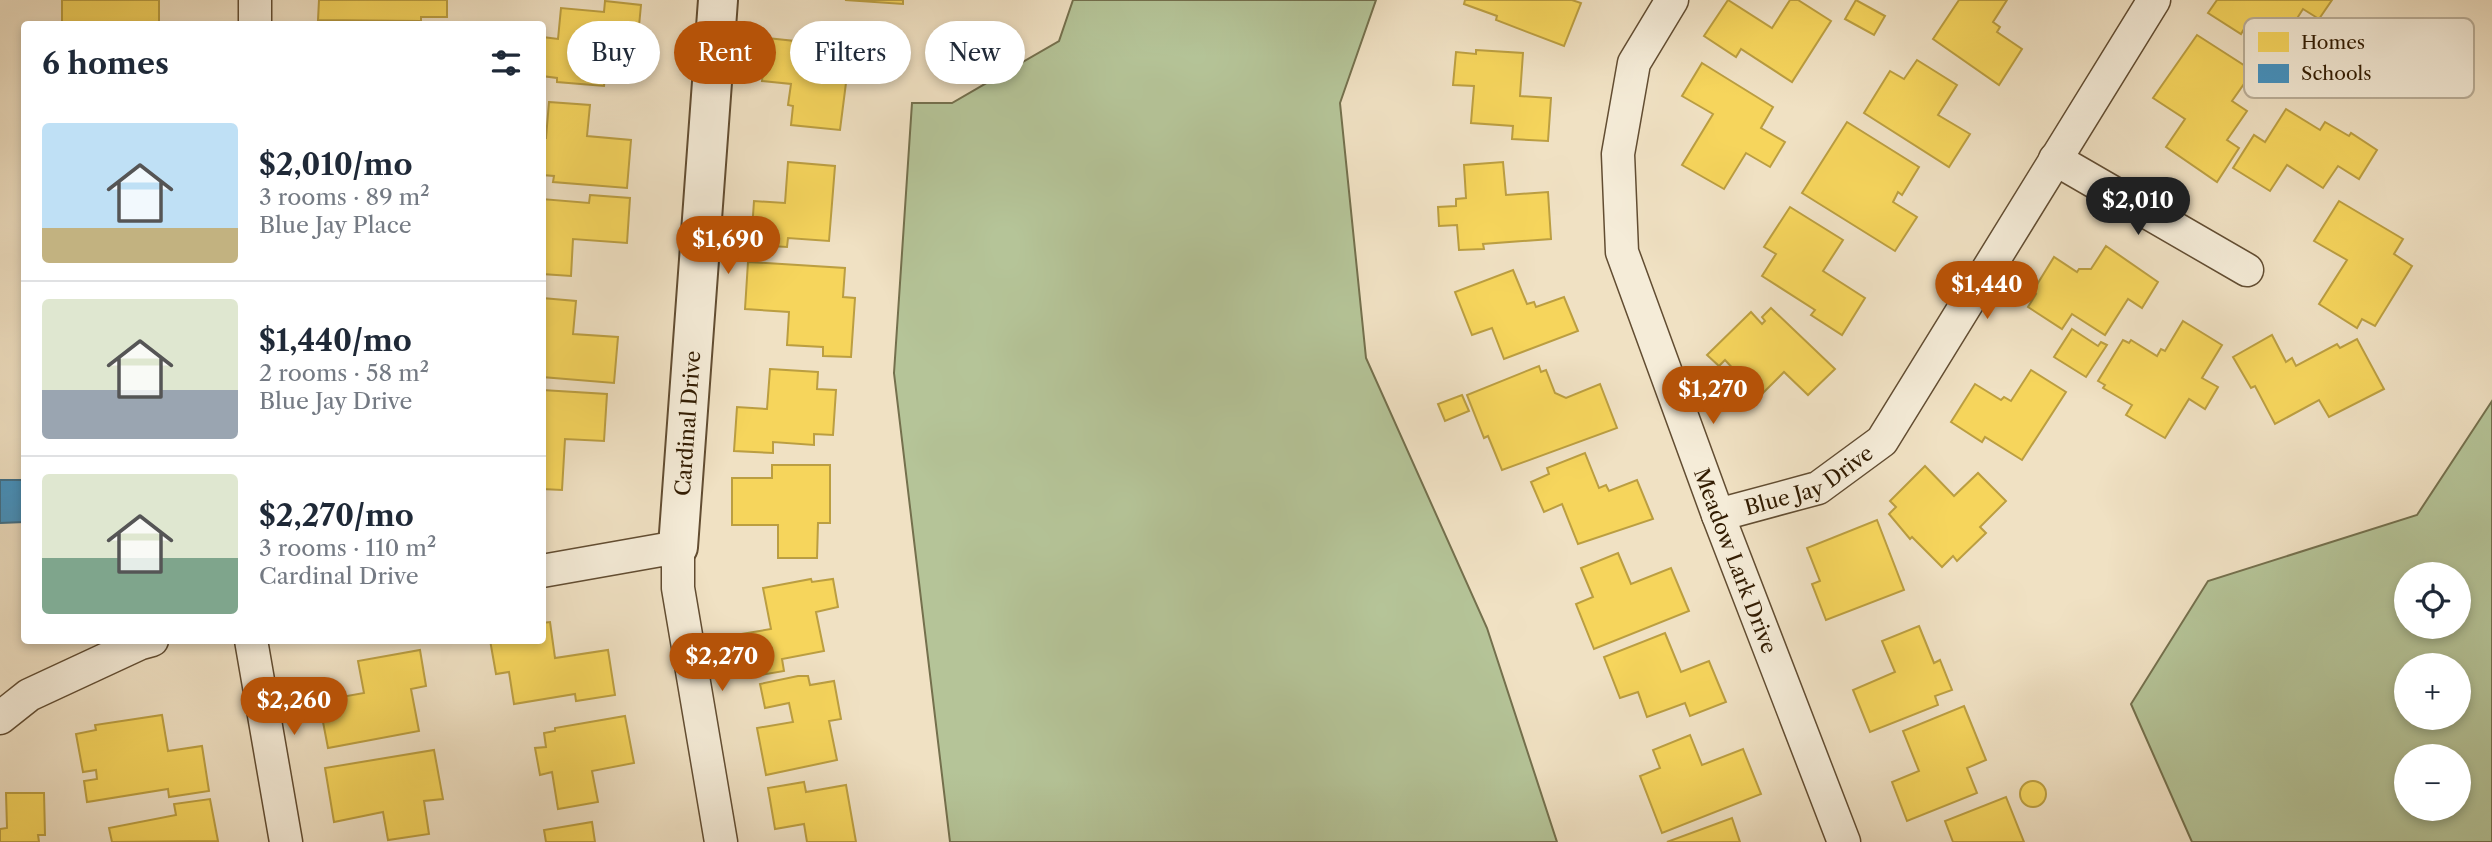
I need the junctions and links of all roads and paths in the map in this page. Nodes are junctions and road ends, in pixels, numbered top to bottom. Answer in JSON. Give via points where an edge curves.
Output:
{"nodes":[{"id":1,"x":255,"y":0,"type":"edge"},
{"id":2,"x":718,"y":0,"type":"edge"},
{"id":3,"x":1672,"y":0,"type":"edge"},
{"id":4,"x":2154,"y":0,"type":"edge"},
{"id":5,"x":255,"y":21,"type":"edge"},
{"id":6,"x":2055,"y":159,"type":"junction"},
{"id":7,"x":2247,"y":270,"type":"dead end"},
{"id":8,"x":1717,"y":515,"type":"junction"},
{"id":9,"x":678,"y":547,"type":"junction"},
{"id":10,"x":546,"y":570,"type":"edge"},
{"id":11,"x":143,"y":644,"type":"edge"},
{"id":12,"x":252,"y":644,"type":"edge"},
{"id":13,"x":0,"y":718,"type":"edge"},
{"id":14,"x":286,"y":842,"type":"edge"},
{"id":15,"x":720,"y":842,"type":"edge"},
{"id":16,"x":1844,"y":842,"type":"edge"}],
"edges":[{"from":1,"to":5,"type":"street"},
{"from":2,"to":9,"type":"street","name":"Cardinal Drive"},
{"from":3,"to":8,"type":"street","name":"Meadow Lark Drive","via":[[1633,63],[1618,154],[1622,252]]},
{"from":4,"to":6,"type":"street","name":"Blue Jay Drive"},
{"from":6,"to":7,"type":"street"},
{"from":6,"to":8,"type":"street","name":"Blue Jay Drive","via":[[1882,441],[1818,488]]},
{"from":8,"to":16,"type":"street","name":"Meadow Lark Drive"},
{"from":9,"to":10,"type":"street"},
{"from":9,"to":15,"type":"street","name":"Cardinal Drive","via":[[678,588]]},
{"from":11,"to":13,"type":"street","via":[[29,695]]},
{"from":12,"to":14,"type":"street"}]}
